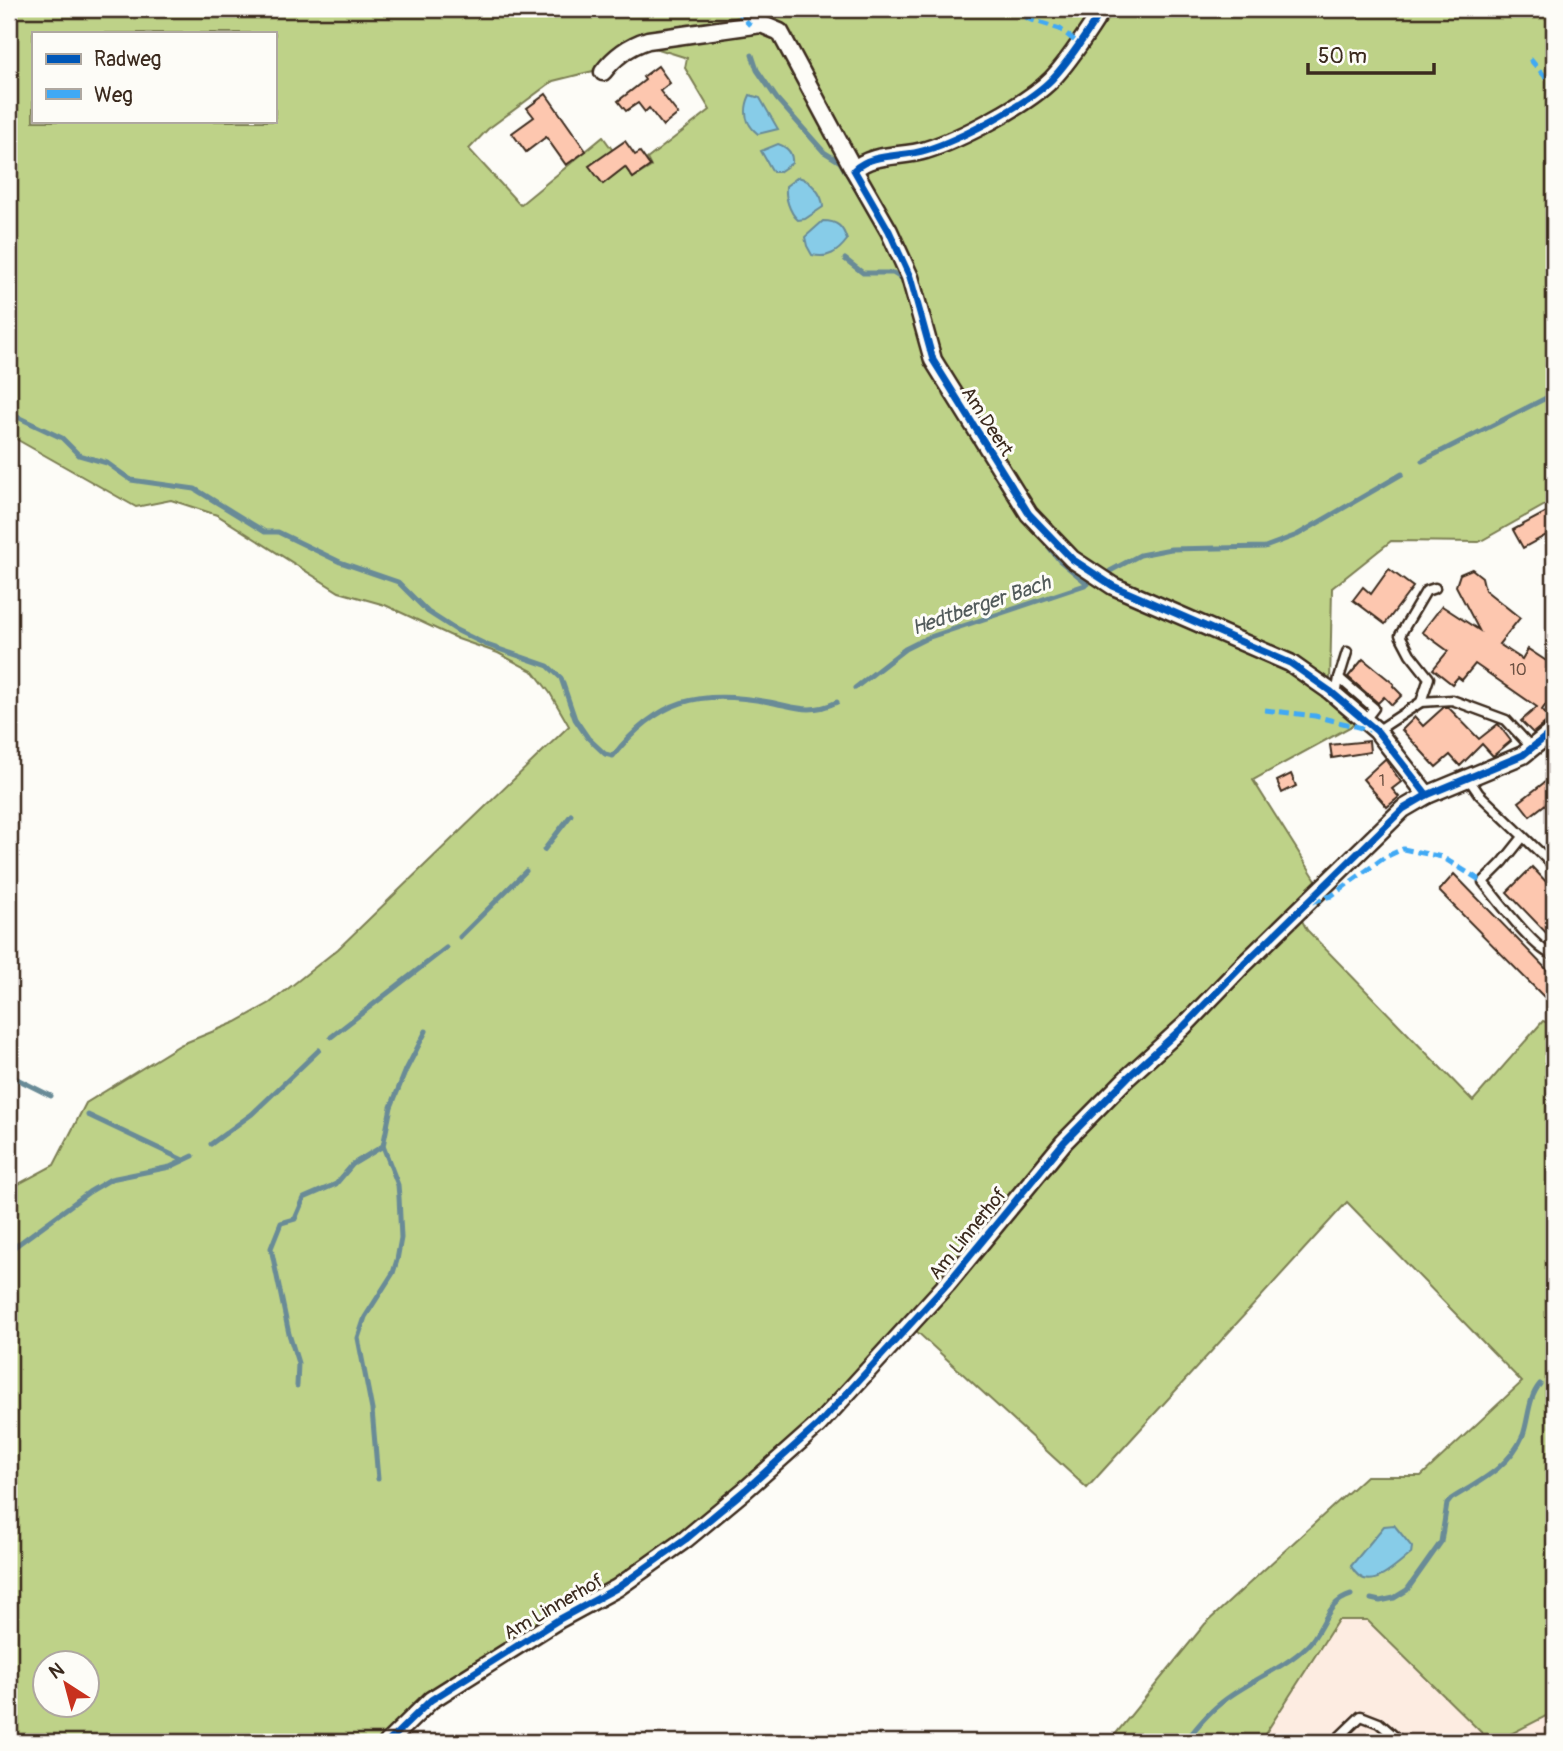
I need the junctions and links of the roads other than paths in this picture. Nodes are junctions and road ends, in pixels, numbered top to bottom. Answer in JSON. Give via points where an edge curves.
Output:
{"nodes":[{"id":1,"x":1103,"y":9,"type":"edge"},
{"id":2,"x":603,"y":72,"type":"dead end"},
{"id":3,"x":854,"y":170,"type":"junction"},
{"id":4,"x":1435,"y":588,"type":"dead end"},
{"id":5,"x":1347,"y":652,"type":"dead end"},
{"id":6,"x":1339,"y":678,"type":"junction"},
{"id":7,"x":1336,"y":696,"type":"junction"},
{"id":8,"x":1421,"y":702,"type":"junction"},
{"id":9,"x":1371,"y":726,"type":"junction"},
{"id":10,"x":1554,"y":730,"type":"edge"},
{"id":11,"x":1532,"y":748,"type":"junction"},
{"id":12,"x":1468,"y":778,"type":"junction"},
{"id":13,"x":1427,"y":795,"type":"junction"},
{"id":14,"x":1522,"y":837,"type":"junction"},
{"id":15,"x":1554,"y":866,"type":"edge"},
{"id":16,"x":1554,"y":955,"type":"edge"},
{"id":17,"x":388,"y":1742,"type":"edge"},
{"id":18,"x":1334,"y":1742,"type":"edge"},
{"id":19,"x":1401,"y":1742,"type":"edge"}],
"edges":[{"from":1,"to":3,"type":"street","via":[[1052,79],[1036,92],[927,150],[863,162]]},
{"from":2,"to":3,"type":"street","name":"Am Deert","via":[[613,58],[648,40],[761,24],[780,32]]},
{"from":3,"to":7,"type":"street","name":"Am Deert","via":[[910,277],[933,360],[1029,514],[1072,559],[1098,577],[1290,663]]},
{"from":4,"to":8,"type":"lane","via":[[1426,592],[1400,635],[1429,678]]},
{"from":5,"to":6,"type":"lane"},
{"from":6,"to":7,"type":"lane"},
{"from":6,"to":9,"type":"lane","via":[[1374,708]]},
{"from":7,"to":9,"type":"street","name":"Am Deert"},
{"from":8,"to":9,"type":"lane"},
{"from":8,"to":11,"type":"lane","via":[[1452,701],[1506,720]]},
{"from":9,"to":13,"type":"street","name":"Am Deert"},
{"from":10,"to":11,"type":"street","name":"Am Linnerhof"},
{"from":11,"to":12,"type":"street","name":"Am Linnerhof"},
{"from":12,"to":13,"type":"street","name":"Am Linnerhof"},
{"from":12,"to":14,"type":"lane"},
{"from":13,"to":17,"type":"street","name":"Am Linnerhof","via":[[1403,808],[1064,1142],[947,1283],[818,1425],[686,1539],[617,1588],[431,1700]]},
{"from":14,"to":15,"type":"lane"},
{"from":14,"to":16,"type":"lane","via":[[1483,882],[1530,937]]},
{"from":18,"to":19,"type":"lane","via":[[1360,1716],[1379,1723]]}]}
